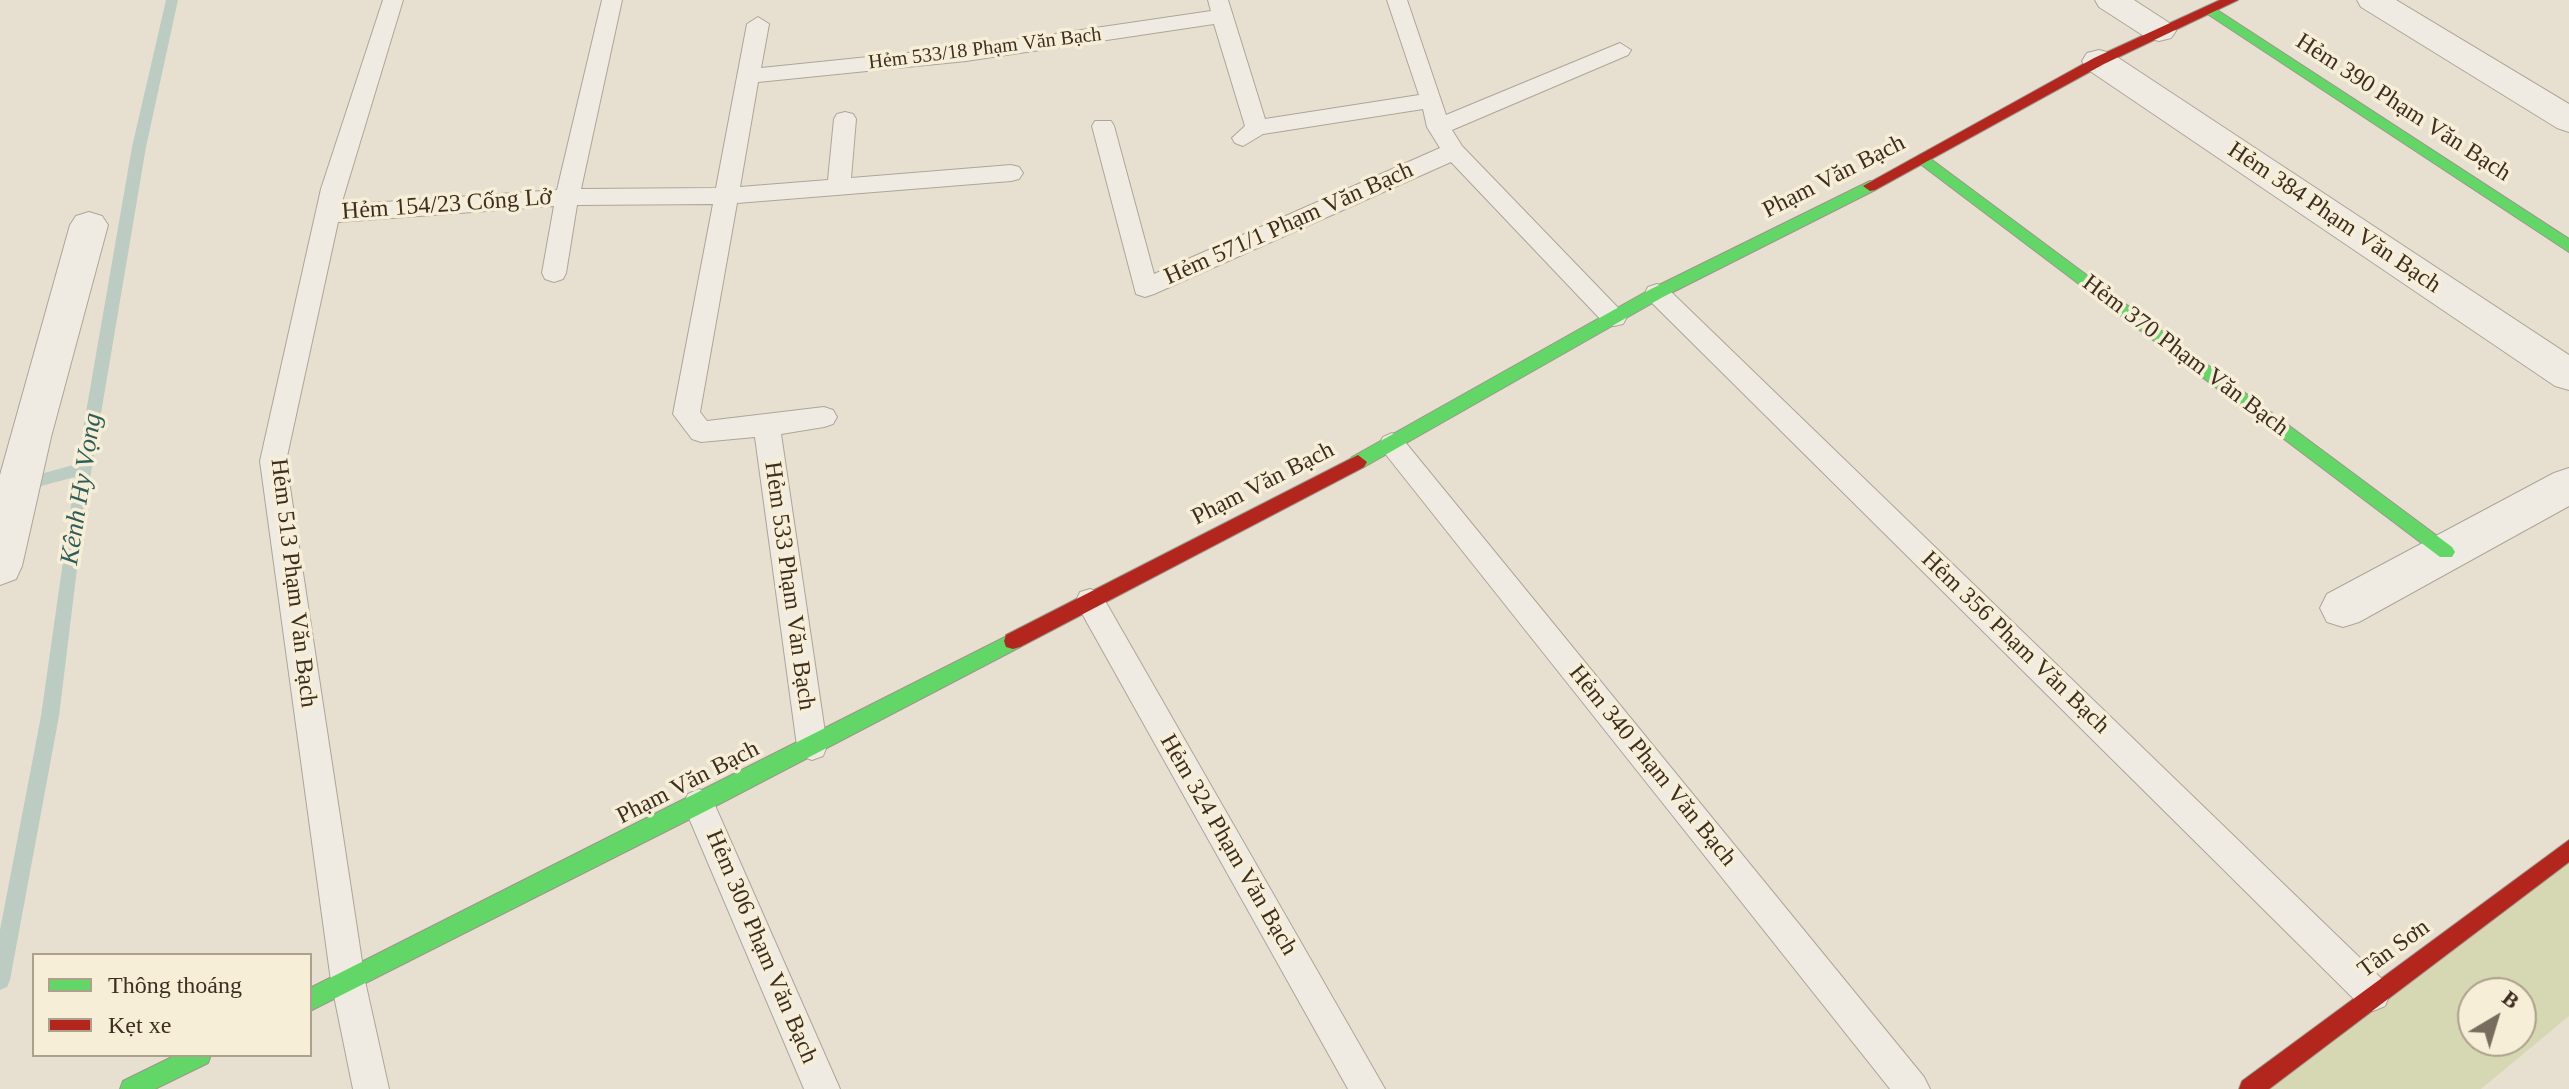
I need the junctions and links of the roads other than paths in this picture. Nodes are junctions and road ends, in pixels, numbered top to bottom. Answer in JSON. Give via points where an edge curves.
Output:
{"nodes":[{"id":1,"x":393,"y":0,"type":"edge"},
{"id":2,"x":612,"y":0,"type":"edge"},
{"id":3,"x":1397,"y":0,"type":"edge"},
{"id":4,"x":2111,"y":0,"type":"edge"},
{"id":5,"x":2231,"y":0,"type":"edge"},
{"id":6,"x":2373,"y":0,"type":"edge"},
{"id":7,"x":1220,"y":8,"type":"edge"},
{"id":8,"x":2211,"y":10,"type":"junction"},
{"id":9,"x":758,"y":24,"type":"dead end"},
{"id":10,"x":2159,"y":31,"type":"junction"},
{"id":11,"x":1620,"y":50,"type":"dead end"},
{"id":12,"x":2099,"y":61,"type":"junction"},
{"id":13,"x":748,"y":76,"type":"junction"},
{"id":14,"x":1432,"y":100,"type":"junction"},
{"id":15,"x":845,"y":119,"type":"dead end"},
{"id":16,"x":2569,"y":120,"type":"edge"},
{"id":17,"x":1103,"y":126,"type":"dead end"},
{"id":18,"x":1438,"y":127,"type":"junction"},
{"id":19,"x":1454,"y":151,"type":"junction"},
{"id":20,"x":1924,"y":159,"type":"junction"},
{"id":21,"x":1011,"y":173,"type":"dead end"},
{"id":22,"x":839,"y":187,"type":"junction"},
{"id":23,"x":726,"y":196,"type":"junction"},
{"id":24,"x":567,"y":197,"type":"junction"},
{"id":25,"x":330,"y":201,"type":"junction"},
{"id":26,"x":89,"y":225,"type":"dead end"},
{"id":27,"x":2569,"y":246,"type":"edge"},
{"id":28,"x":554,"y":273,"type":"dead end"},
{"id":29,"x":1657,"y":293,"type":"junction"},
{"id":30,"x":1614,"y":317,"type":"junction"},
{"id":31,"x":2569,"y":375,"type":"edge"},
{"id":32,"x":824,"y":417,"type":"dead end"},
{"id":33,"x":767,"y":426,"type":"junction"},
{"id":34,"x":1392,"y":444,"type":"junction"},
{"id":35,"x":17,"y":451,"type":"edge"},
{"id":36,"x":2569,"y":485,"type":"edge"},
{"id":37,"x":2446,"y":552,"type":"junction"},
{"id":38,"x":0,"y":566,"type":"edge"},
{"id":39,"x":1090,"y":601,"type":"junction"},
{"id":40,"x":2343,"y":608,"type":"dead end"},
{"id":41,"x":812,"y":746,"type":"junction"},
{"id":42,"x":699,"y":804,"type":"junction"},
{"id":43,"x":2569,"y":850,"type":"edge"},
{"id":44,"x":348,"y":981,"type":"junction"},
{"id":45,"x":2373,"y":994,"type":"junction"},
{"id":46,"x":312,"y":999,"type":"edge"},
{"id":47,"x":196,"y":1057,"type":"edge"},
{"id":48,"x":131,"y":1089,"type":"edge"},
{"id":49,"x":371,"y":1089,"type":"edge"},
{"id":50,"x":822,"y":1089,"type":"edge"},
{"id":51,"x":1367,"y":1089,"type":"edge"},
{"id":52,"x":1912,"y":1089,"type":"edge"},
{"id":53,"x":2250,"y":1089,"type":"edge"}],
"edges":[{"from":1,"to":25,"type":"lane","name":"Hẻm 513 Phạm Văn Bạch"},
{"from":2,"to":24,"type":"lane","name":"Hẻm 154/23 Cống Lở"},
{"from":3,"to":14,"type":"lane"},
{"from":4,"to":10,"type":"street"},
{"from":5,"to":8,"type":"street","name":"Phạm Văn Bạch"},
{"from":6,"to":16,"type":"street"},
{"from":7,"to":13,"type":"lane","name":"Hẻm 533/18 Phạm Văn Bạch","via":[[966,54]]},
{"from":7,"to":14,"type":"lane","via":[[1249,134]]},
{"from":8,"to":10,"type":"street","name":"Phạm Văn Bạch"},
{"from":8,"to":27,"type":"street","name":"Hẻm 390 Phạm Văn Bạch"},
{"from":9,"to":13,"type":"lane","name":"Hẻm 533 Phạm Văn Bạch"},
{"from":10,"to":12,"type":"street","name":"Phạm Văn Bạch"},
{"from":11,"to":18,"type":"lane"},
{"from":12,"to":20,"type":"street","name":"Phạm Văn Bạch"},
{"from":12,"to":31,"type":"street","name":"Hẻm 384 Phạm Văn Bạch"},
{"from":13,"to":23,"type":"lane","name":"Hẻm 533 Phạm Văn Bạch"},
{"from":14,"to":18,"type":"lane"},
{"from":15,"to":22,"type":"lane"},
{"from":17,"to":19,"type":"lane","name":"Hẻm 571/1 Phạm Văn Bạch","via":[[1145,288]]},
{"from":18,"to":19,"type":"lane"},
{"from":19,"to":30,"type":"lane"},
{"from":20,"to":29,"type":"street","name":"Phạm Văn Bạch"},
{"from":20,"to":37,"type":"street","name":"Hẻm 370 Phạm Văn Bạch"},
{"from":21,"to":22,"type":"lane"},
{"from":22,"to":23,"type":"lane"},
{"from":23,"to":24,"type":"lane","name":"Hẻm 154/23 Cống Lở"},
{"from":23,"to":33,"type":"lane","name":"Hẻm 533 Phạm Văn Bạch","via":[[686,414],[701,432]]},
{"from":24,"to":25,"type":"lane","name":"Hẻm 154/23 Cống Lở"},
{"from":24,"to":28,"type":"lane","name":"Hẻm 154/23 Cống Lở"},
{"from":25,"to":44,"type":"lane","name":"Hẻm 513 Phạm Văn Bạch","via":[[273,461]]},
{"from":26,"to":35,"type":"street"},
{"from":29,"to":30,"type":"street","name":"Phạm Văn Bạch"},
{"from":29,"to":45,"type":"lane","name":"Hẻm 356 Phạm Văn Bạch"},
{"from":30,"to":34,"type":"street","name":"Phạm Văn Bạch"},
{"from":32,"to":33,"type":"lane","name":"Hẻm 533 Phạm Văn Bạch"},
{"from":33,"to":41,"type":"lane","name":"Hẻm 533 Phạm Văn Bạch"},
{"from":34,"to":39,"type":"street","name":"Phạm Văn Bạch"},
{"from":34,"to":52,"type":"lane","name":"Hẻm 340 Phạm Văn Bạch"},
{"from":35,"to":38,"type":"street"},
{"from":36,"to":37,"type":"street"},
{"from":37,"to":40,"type":"street"},
{"from":39,"to":41,"type":"street","name":"Phạm Văn Bạch"},
{"from":39,"to":51,"type":"lane","name":"Hẻm 324 Phạm Văn Bạch"},
{"from":41,"to":42,"type":"street","name":"Phạm Văn Bạch"},
{"from":42,"to":44,"type":"street","name":"Phạm Văn Bạch"},
{"from":42,"to":50,"type":"lane","name":"Hẻm 306 Phạm Văn Bạch"},
{"from":43,"to":45,"type":"street","name":"Tân Sơn"},
{"from":44,"to":46,"type":"street","name":"Phạm Văn Bạch"},
{"from":44,"to":49,"type":"lane","name":"Hẻm 513 Phạm Văn Bạch"},
{"from":45,"to":53,"type":"street","name":"Tân Sơn"},
{"from":47,"to":48,"type":"street"}]}
